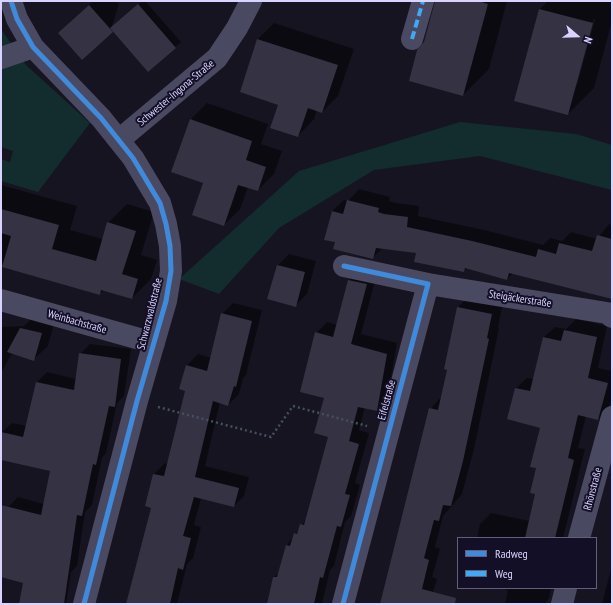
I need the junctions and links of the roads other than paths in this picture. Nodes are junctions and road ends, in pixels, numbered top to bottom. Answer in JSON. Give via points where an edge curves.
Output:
{"nodes":[{"id":1,"x":11,"y":1,"type":"edge"},
{"id":2,"x":251,"y":1,"type":"edge"},
{"id":3,"x":423,"y":1,"type":"edge"},
{"id":4,"x":412,"y":39,"type":"dead end"},
{"id":5,"x":34,"y":47,"type":"junction"},
{"id":6,"x":1,"y":58,"type":"edge"},
{"id":7,"x":119,"y":140,"type":"junction"},
{"id":8,"x":344,"y":266,"type":"dead end"},
{"id":9,"x":428,"y":284,"type":"junction"},
{"id":10,"x":1,"y":300,"type":"edge"},
{"id":11,"x":612,"y":316,"type":"edge"},
{"id":12,"x":154,"y":343,"type":"junction"},
{"id":13,"x":612,"y":417,"type":"edge"},
{"id":14,"x":579,"y":537,"type":"edge"},
{"id":15,"x":566,"y":589,"type":"edge"},
{"id":16,"x":84,"y":604,"type":"edge"},
{"id":17,"x":343,"y":604,"type":"edge"},
{"id":18,"x":562,"y":604,"type":"edge"}],
"edges":[{"from":1,"to":5,"type":"street","name":"Schwarzwaldstraße","via":[[17,20]]},
{"from":2,"to":7,"type":"street","name":"Schwester-Ingona-Straße","via":[[217,58]]},
{"from":3,"to":4,"type":"street"},
{"from":5,"to":6,"type":"street"},
{"from":5,"to":7,"type":"street","name":"Schwarzwaldstraße"},
{"from":7,"to":12,"type":"street","name":"Schwarzwaldstraße","via":[[160,202],[170,246],[171,271],[166,301]]},
{"from":8,"to":9,"type":"street"},
{"from":9,"to":11,"type":"street","name":"Steigäckerstraße"},
{"from":9,"to":17,"type":"street","name":"Eifelstraße"},
{"from":10,"to":12,"type":"street","name":"Weinbachstraße"},
{"from":12,"to":16,"type":"street","name":"Schwarzwaldstraße","via":[[136,402]]},
{"from":13,"to":14,"type":"street","name":"Rhönstraße"},
{"from":15,"to":18,"type":"street"}]}
